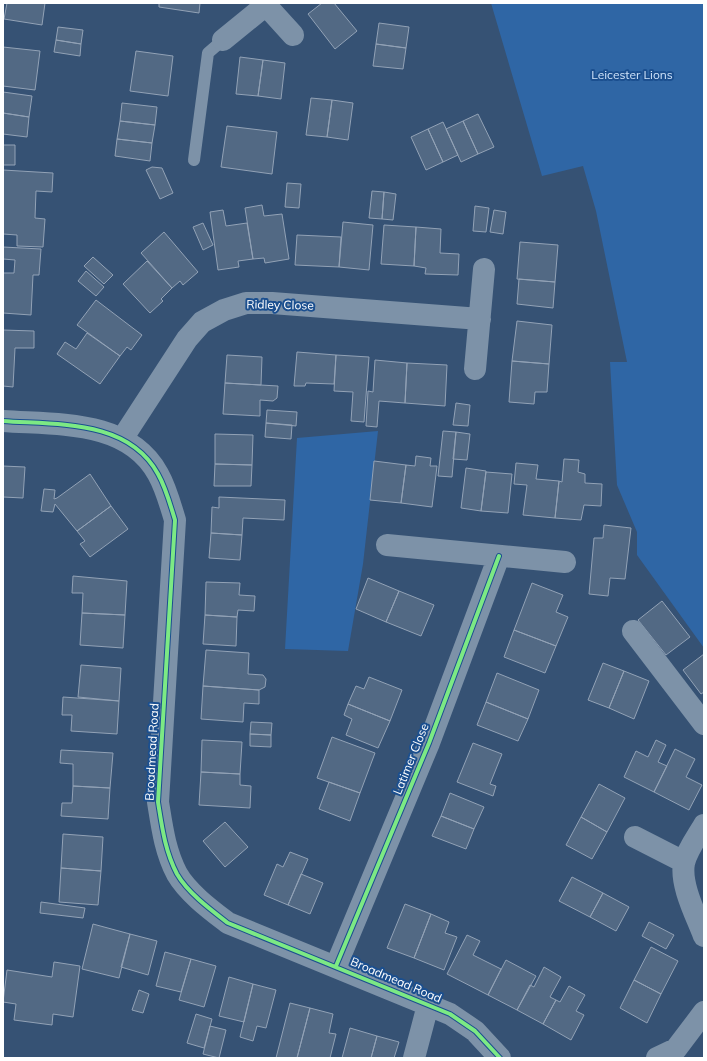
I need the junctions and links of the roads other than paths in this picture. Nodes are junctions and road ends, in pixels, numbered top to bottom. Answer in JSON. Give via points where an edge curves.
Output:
{"nodes":[{"id":1,"x":265,"y":4,"type":"edge"},
{"id":2,"x":293,"y":36,"type":"dead end"},
{"id":3,"x":223,"y":40,"type":"joint"},
{"id":4,"x":194,"y":160,"type":"dead end"},
{"id":5,"x":484,"y":269,"type":"dead end"},
{"id":6,"x":480,"y":319,"type":"junction"},
{"id":7,"x":475,"y":369,"type":"dead end"},
{"id":8,"x":3,"y":421,"type":"edge"},
{"id":9,"x":122,"y":439,"type":"junction"},
{"id":10,"x":387,"y":546,"type":"dead end"},
{"id":11,"x":499,"y":556,"type":"junction"},
{"id":12,"x":564,"y":562,"type":"dead end"},
{"id":13,"x":634,"y":630,"type":"dead end"},
{"id":14,"x":704,"y":724,"type":"edge"},
{"id":15,"x":704,"y":825,"type":"edge"},
{"id":16,"x":635,"y":837,"type":"dead end"},
{"id":17,"x":684,"y":862,"type":"junction"},
{"id":18,"x":704,"y":936,"type":"edge"},
{"id":19,"x":336,"y":966,"type":"junction"},
{"id":20,"x":428,"y":1005,"type":"junction"},
{"id":21,"x":704,"y":1012,"type":"edge"},
{"id":22,"x":414,"y":1058,"type":"edge"},
{"id":23,"x":500,"y":1058,"type":"edge"},
{"id":24,"x":657,"y":1058,"type":"edge"}],
"edges":[{"from":1,"to":2,"type":"street"},
{"from":1,"to":3,"type":"street"},
{"from":3,"to":4,"type":"lane","via":[[208,52]]},
{"from":5,"to":6,"type":"street"},
{"from":6,"to":7,"type":"street"},
{"from":6,"to":9,"type":"street","name":"Ridley Close","via":[[272,303],[246,303],[224,310],[202,322],[187,338]]},
{"from":8,"to":9,"type":"street","name":"Broadmead Road","via":[[82,427],[104,431]]},
{"from":9,"to":19,"type":"street","name":"Broadmead Road","via":[[144,455],[158,473],[175,520],[158,802],[165,842],[178,875],[200,901],[228,923]]},
{"from":10,"to":11,"type":"street"},
{"from":11,"to":12,"type":"street"},
{"from":11,"to":19,"type":"street","name":"Latimer Close","via":[[429,743]]},
{"from":13,"to":14,"type":"street"},
{"from":15,"to":17,"type":"street"},
{"from":16,"to":17,"type":"street"},
{"from":17,"to":18,"type":"street","via":[[682,878]]},
{"from":19,"to":20,"type":"street","name":"Broadmead Road"},
{"from":20,"to":22,"type":"street"},
{"from":20,"to":23,"type":"street","name":"Broadmead Road","via":[[450,1014],[475,1031]]},
{"from":21,"to":24,"type":"street","via":[[676,1049]]}]}
